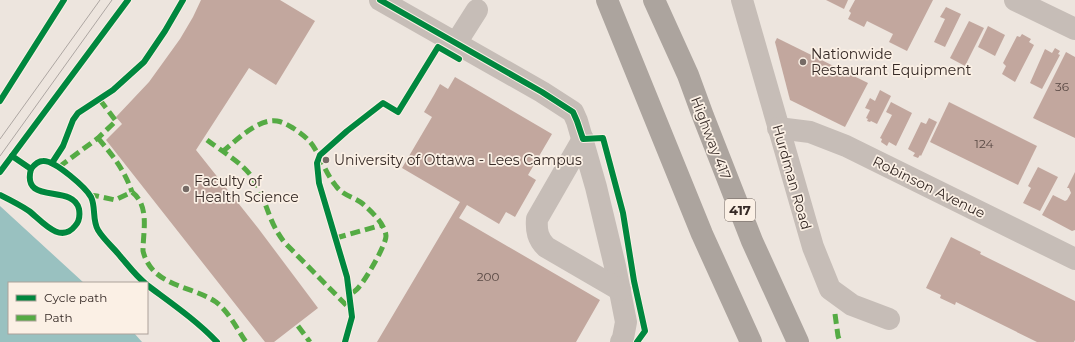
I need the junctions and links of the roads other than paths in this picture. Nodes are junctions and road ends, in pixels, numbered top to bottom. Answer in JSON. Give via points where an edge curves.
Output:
{"nodes":[{"id":1,"x":380,"y":0,"type":"edge"},
{"id":2,"x":607,"y":0,"type":"edge"},
{"id":3,"x":654,"y":0,"type":"edge"},
{"id":4,"x":663,"y":0,"type":"edge"},
{"id":5,"x":742,"y":0,"type":"edge"},
{"id":6,"x":1015,"y":0,"type":"edge"},
{"id":7,"x":477,"y":10,"type":"dead end"},
{"id":8,"x":1075,"y":30,"type":"edge"},
{"id":9,"x":456,"y":43,"type":"junction"},
{"id":10,"x":688,"y":75,"type":"junction"},
{"id":11,"x":778,"y":128,"type":"junction"},
{"id":12,"x":583,"y":140,"type":"junction"},
{"id":13,"x":1075,"y":259,"type":"edge"},
{"id":14,"x":620,"y":290,"type":"junction"},
{"id":15,"x":889,"y":319,"type":"dead end"},
{"id":16,"x":621,"y":342,"type":"edge"},
{"id":17,"x":751,"y":342,"type":"edge"},
{"id":18,"x":798,"y":342,"type":"edge"}],
"edges":[{"from":1,"to":9,"type":"street"},
{"from":2,"to":17,"type":"highway","via":[[702,234]]},
{"from":3,"to":10,"type":"highway","name":"Highway 417","number":"417"},
{"from":4,"to":10,"type":"highway"},
{"from":5,"to":11,"type":"street","name":"Hurdman Road"},
{"from":6,"to":8,"type":"street"},
{"from":7,"to":9,"type":"street"},
{"from":9,"to":12,"type":"street","via":[[573,112]]},
{"from":10,"to":18,"type":"highway","name":"Highway 417","number":"417","via":[[752,241]]},
{"from":11,"to":13,"type":"street","name":"Robinson Avenue","via":[[810,132],[846,146]]},
{"from":11,"to":15,"type":"street","name":"Hurdman Road","via":[[813,247],[830,289],[852,306]]},
{"from":12,"to":14,"type":"street"},
{"from":12,"to":14,"type":"street","via":[[537,219],[538,235],[546,247]]},
{"from":14,"to":16,"type":"street","via":[[626,322]]}]}
